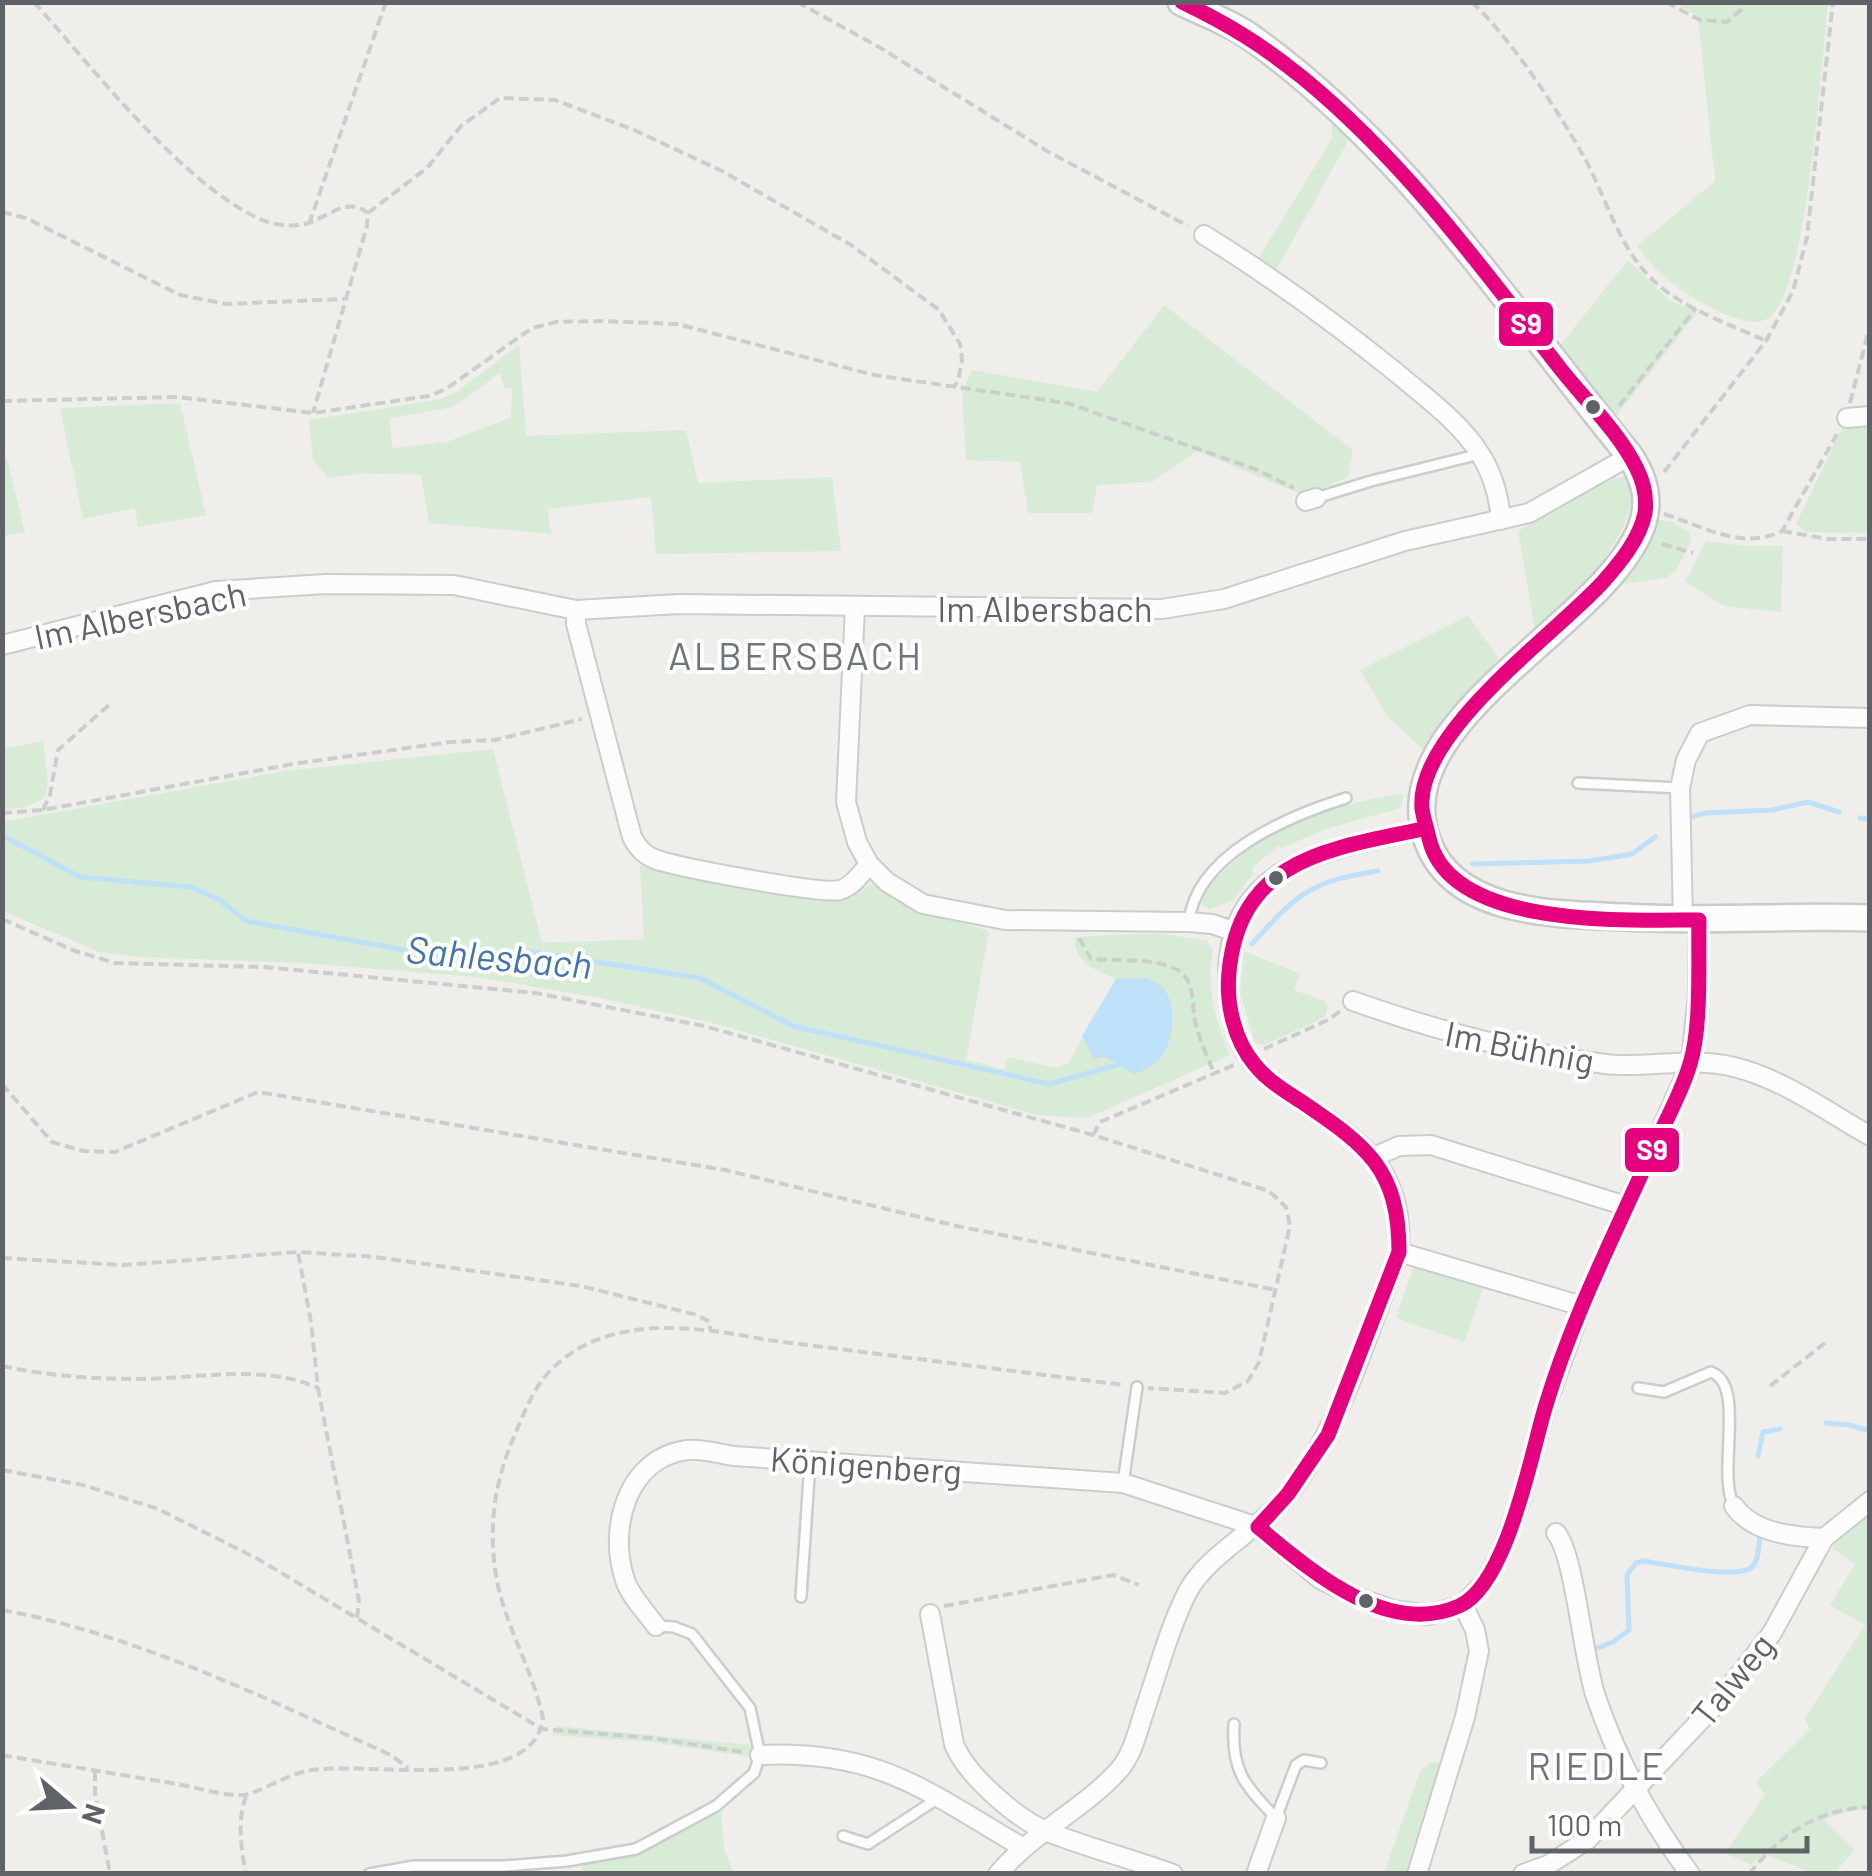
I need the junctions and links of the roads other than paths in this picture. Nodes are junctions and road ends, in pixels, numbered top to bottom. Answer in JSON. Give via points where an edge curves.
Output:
{"nodes":[{"id":1,"x":1181,"y":2,"type":"edge"},
{"id":2,"x":1204,"y":235,"type":"road end"},
{"id":3,"x":1870,"y":416,"type":"edge"},
{"id":4,"x":1847,"y":418,"type":"road end"},
{"id":5,"x":1480,"y":454,"type":"junction"},
{"id":6,"x":1630,"y":456,"type":"junction"},
{"id":7,"x":1311,"y":500,"type":"road end"},
{"id":8,"x":1501,"y":520,"type":"junction"},
{"id":9,"x":856,"y":608,"type":"junction"},
{"id":10,"x":576,"y":610,"type":"junction"},
{"id":11,"x":2,"y":644,"type":"edge"},
{"id":12,"x":1870,"y":718,"type":"edge"},
{"id":13,"x":1578,"y":783,"type":"dead end"},
{"id":14,"x":1680,"y":788,"type":"junction"},
{"id":15,"x":1346,"y":798,"type":"dead end"},
{"id":16,"x":1423,"y":828,"type":"junction"},
{"id":17,"x":869,"y":864,"type":"junction"},
{"id":18,"x":1870,"y":918,"type":"edge"},
{"id":19,"x":1691,"y":920,"type":"junction"},
{"id":20,"x":1188,"y":922,"type":"junction"},
{"id":21,"x":1236,"y":932,"type":"junction"},
{"id":22,"x":1353,"y":1001,"type":"road end"},
{"id":23,"x":1691,"y":1062,"type":"junction"},
{"id":24,"x":1870,"y":1136,"type":"edge"},
{"id":25,"x":1374,"y":1157,"type":"junction"},
{"id":26,"x":1626,"y":1206,"type":"junction"},
{"id":27,"x":1399,"y":1252,"type":"junction"},
{"id":28,"x":1582,"y":1306,"type":"junction"},
{"id":29,"x":1137,"y":1387,"type":"road end"},
{"id":30,"x":1638,"y":1388,"type":"dead end"},
{"id":31,"x":810,"y":1459,"type":"junction"},
{"id":32,"x":1123,"y":1483,"type":"junction"},
{"id":33,"x":1870,"y":1500,"type":"edge"},
{"id":34,"x":1734,"y":1506,"type":"joint"},
{"id":35,"x":1258,"y":1527,"type":"junction"},
{"id":36,"x":1556,"y":1533,"type":"dead end"},
{"id":37,"x":1824,"y":1538,"type":"junction"},
{"id":38,"x":801,"y":1596,"type":"dead end"},
{"id":39,"x":1463,"y":1605,"type":"junction"},
{"id":40,"x":930,"y":1614,"type":"road end"},
{"id":41,"x":656,"y":1626,"type":"joint"},
{"id":42,"x":1234,"y":1724,"type":"dead end"},
{"id":43,"x":760,"y":1754,"type":"junction"},
{"id":44,"x":1321,"y":1763,"type":"dead end"},
{"id":45,"x":1634,"y":1789,"type":"junction"},
{"id":46,"x":940,"y":1797,"type":"junction"},
{"id":47,"x":1276,"y":1818,"type":"junction"},
{"id":48,"x":1045,"y":1830,"type":"junction"},
{"id":49,"x":842,"y":1836,"type":"dead end"},
{"id":50,"x":1022,"y":1847,"type":"junction"},
{"id":51,"x":369,"y":1874,"type":"edge"},
{"id":52,"x":998,"y":1874,"type":"edge"},
{"id":53,"x":1173,"y":1874,"type":"edge"},
{"id":54,"x":1256,"y":1874,"type":"edge"},
{"id":55,"x":1417,"y":1874,"type":"edge"},
{"id":56,"x":1523,"y":1874,"type":"edge"},
{"id":57,"x":1690,"y":1874,"type":"edge"}],
"edges":[{"from":1,"to":6,"type":"street","via":[[1246,34],[1349,118],[1454,231]]},
{"from":2,"to":5,"type":"street","via":[[1338,326],[1440,408]]},
{"from":3,"to":4,"type":"street"},
{"from":5,"to":7,"type":"lane"},
{"from":5,"to":8,"type":"street"},
{"from":6,"to":8,"type":"street","name":"Im Albersbach","via":[[1530,513]]},
{"from":6,"to":16,"type":"street","via":[[1646,500],[1630,547],[1599,588],[1449,736],[1422,796]]},
{"from":8,"to":9,"type":"street","name":"Im Albersbach","via":[[1405,541],[1195,605]]},
{"from":9,"to":10,"type":"street","name":"Im Albersbach","via":[[679,604]]},
{"from":9,"to":17,"type":"street","via":[[846,802]]},
{"from":10,"to":11,"type":"street","name":"Im Albersbach","via":[[454,585],[216,591]]},
{"from":10,"to":17,"type":"street","via":[[640,851],[678,865],[839,891]]},
{"from":12,"to":14,"type":"street","via":[[1750,715],[1700,732]]},
{"from":13,"to":14,"type":"lane"},
{"from":14,"to":19,"type":"street"},
{"from":15,"to":20,"type":"lane","via":[[1295,815],[1249,841],[1205,879]]},
{"from":16,"to":19,"type":"street","via":[[1444,872],[1476,895],[1585,915]]},
{"from":16,"to":21,"type":"street","via":[[1323,851],[1281,870],[1247,906]]},
{"from":17,"to":20,"type":"street","via":[[923,904],[1006,920]]},
{"from":18,"to":19,"type":"street"},
{"from":19,"to":23,"type":"street","via":[[1698,994]]},
{"from":20,"to":21,"type":"street"},
{"from":21,"to":25,"type":"street","via":[[1228,1002],[1247,1057]]},
{"from":22,"to":23,"type":"street","name":"Im Bühnig","via":[[1531,1052],[1609,1064]]},
{"from":23,"to":24,"type":"street","name":"Im Bühnig","via":[[1732,1066],[1779,1083]]},
{"from":23,"to":26,"type":"street"},
{"from":25,"to":26,"type":"street","via":[[1398,1146],[1431,1145]]},
{"from":25,"to":27,"type":"street","via":[[1391,1190]]},
{"from":26,"to":28,"type":"street"},
{"from":27,"to":28,"type":"street"},
{"from":27,"to":35,"type":"street","via":[[1328,1435]]},
{"from":28,"to":39,"type":"street","via":[[1500,1555]]},
{"from":29,"to":32,"type":"lane"},
{"from":30,"to":34,"type":"lane","via":[[1664,1392],[1710,1372],[1723,1380],[1729,1396],[1726,1479]]},
{"from":31,"to":32,"type":"street","name":"Königenberg"},
{"from":31,"to":38,"type":"lane"},
{"from":31,"to":41,"type":"street","name":"Königenberg","via":[[688,1449],[648,1466],[630,1487],[620,1549],[626,1583]]},
{"from":32,"to":35,"type":"street","name":"Königenberg"},
{"from":33,"to":37,"type":"street","name":"Talweg"},
{"from":34,"to":37,"type":"street","via":[[1744,1520],[1780,1533]]},
{"from":35,"to":39,"type":"street","via":[[1320,1579],[1358,1598],[1428,1615]]},
{"from":35,"to":48,"type":"street","via":[[1234,1542],[1187,1593],[1124,1762]]},
{"from":36,"to":45,"type":"street","via":[[1564,1542],[1595,1696]]},
{"from":37,"to":45,"type":"street","name":"Talweg","via":[[1772,1633],[1718,1702]]},
{"from":39,"to":55,"type":"street","via":[[1479,1651],[1466,1717]]},
{"from":40,"to":48,"type":"street","via":[[961,1760]]},
{"from":41,"to":43,"type":"lane","via":[[692,1634],[750,1708]]},
{"from":42,"to":47,"type":"lane","via":[[1232,1755],[1250,1791]]},
{"from":43,"to":46,"type":"street","via":[[872,1765]]},
{"from":43,"to":51,"type":"lane","via":[[754,1773],[716,1806],[636,1850]]},
{"from":44,"to":47,"type":"lane","via":[[1296,1764]]},
{"from":45,"to":56,"type":"street","name":"Talweg","via":[[1587,1840]]},
{"from":45,"to":57,"type":"street"},
{"from":46,"to":49,"type":"lane","via":[[868,1844]]},
{"from":46,"to":50,"type":"street"},
{"from":47,"to":54,"type":"street"},
{"from":48,"to":50,"type":"street"},
{"from":48,"to":53,"type":"street"},
{"from":50,"to":52,"type":"street"}]}
